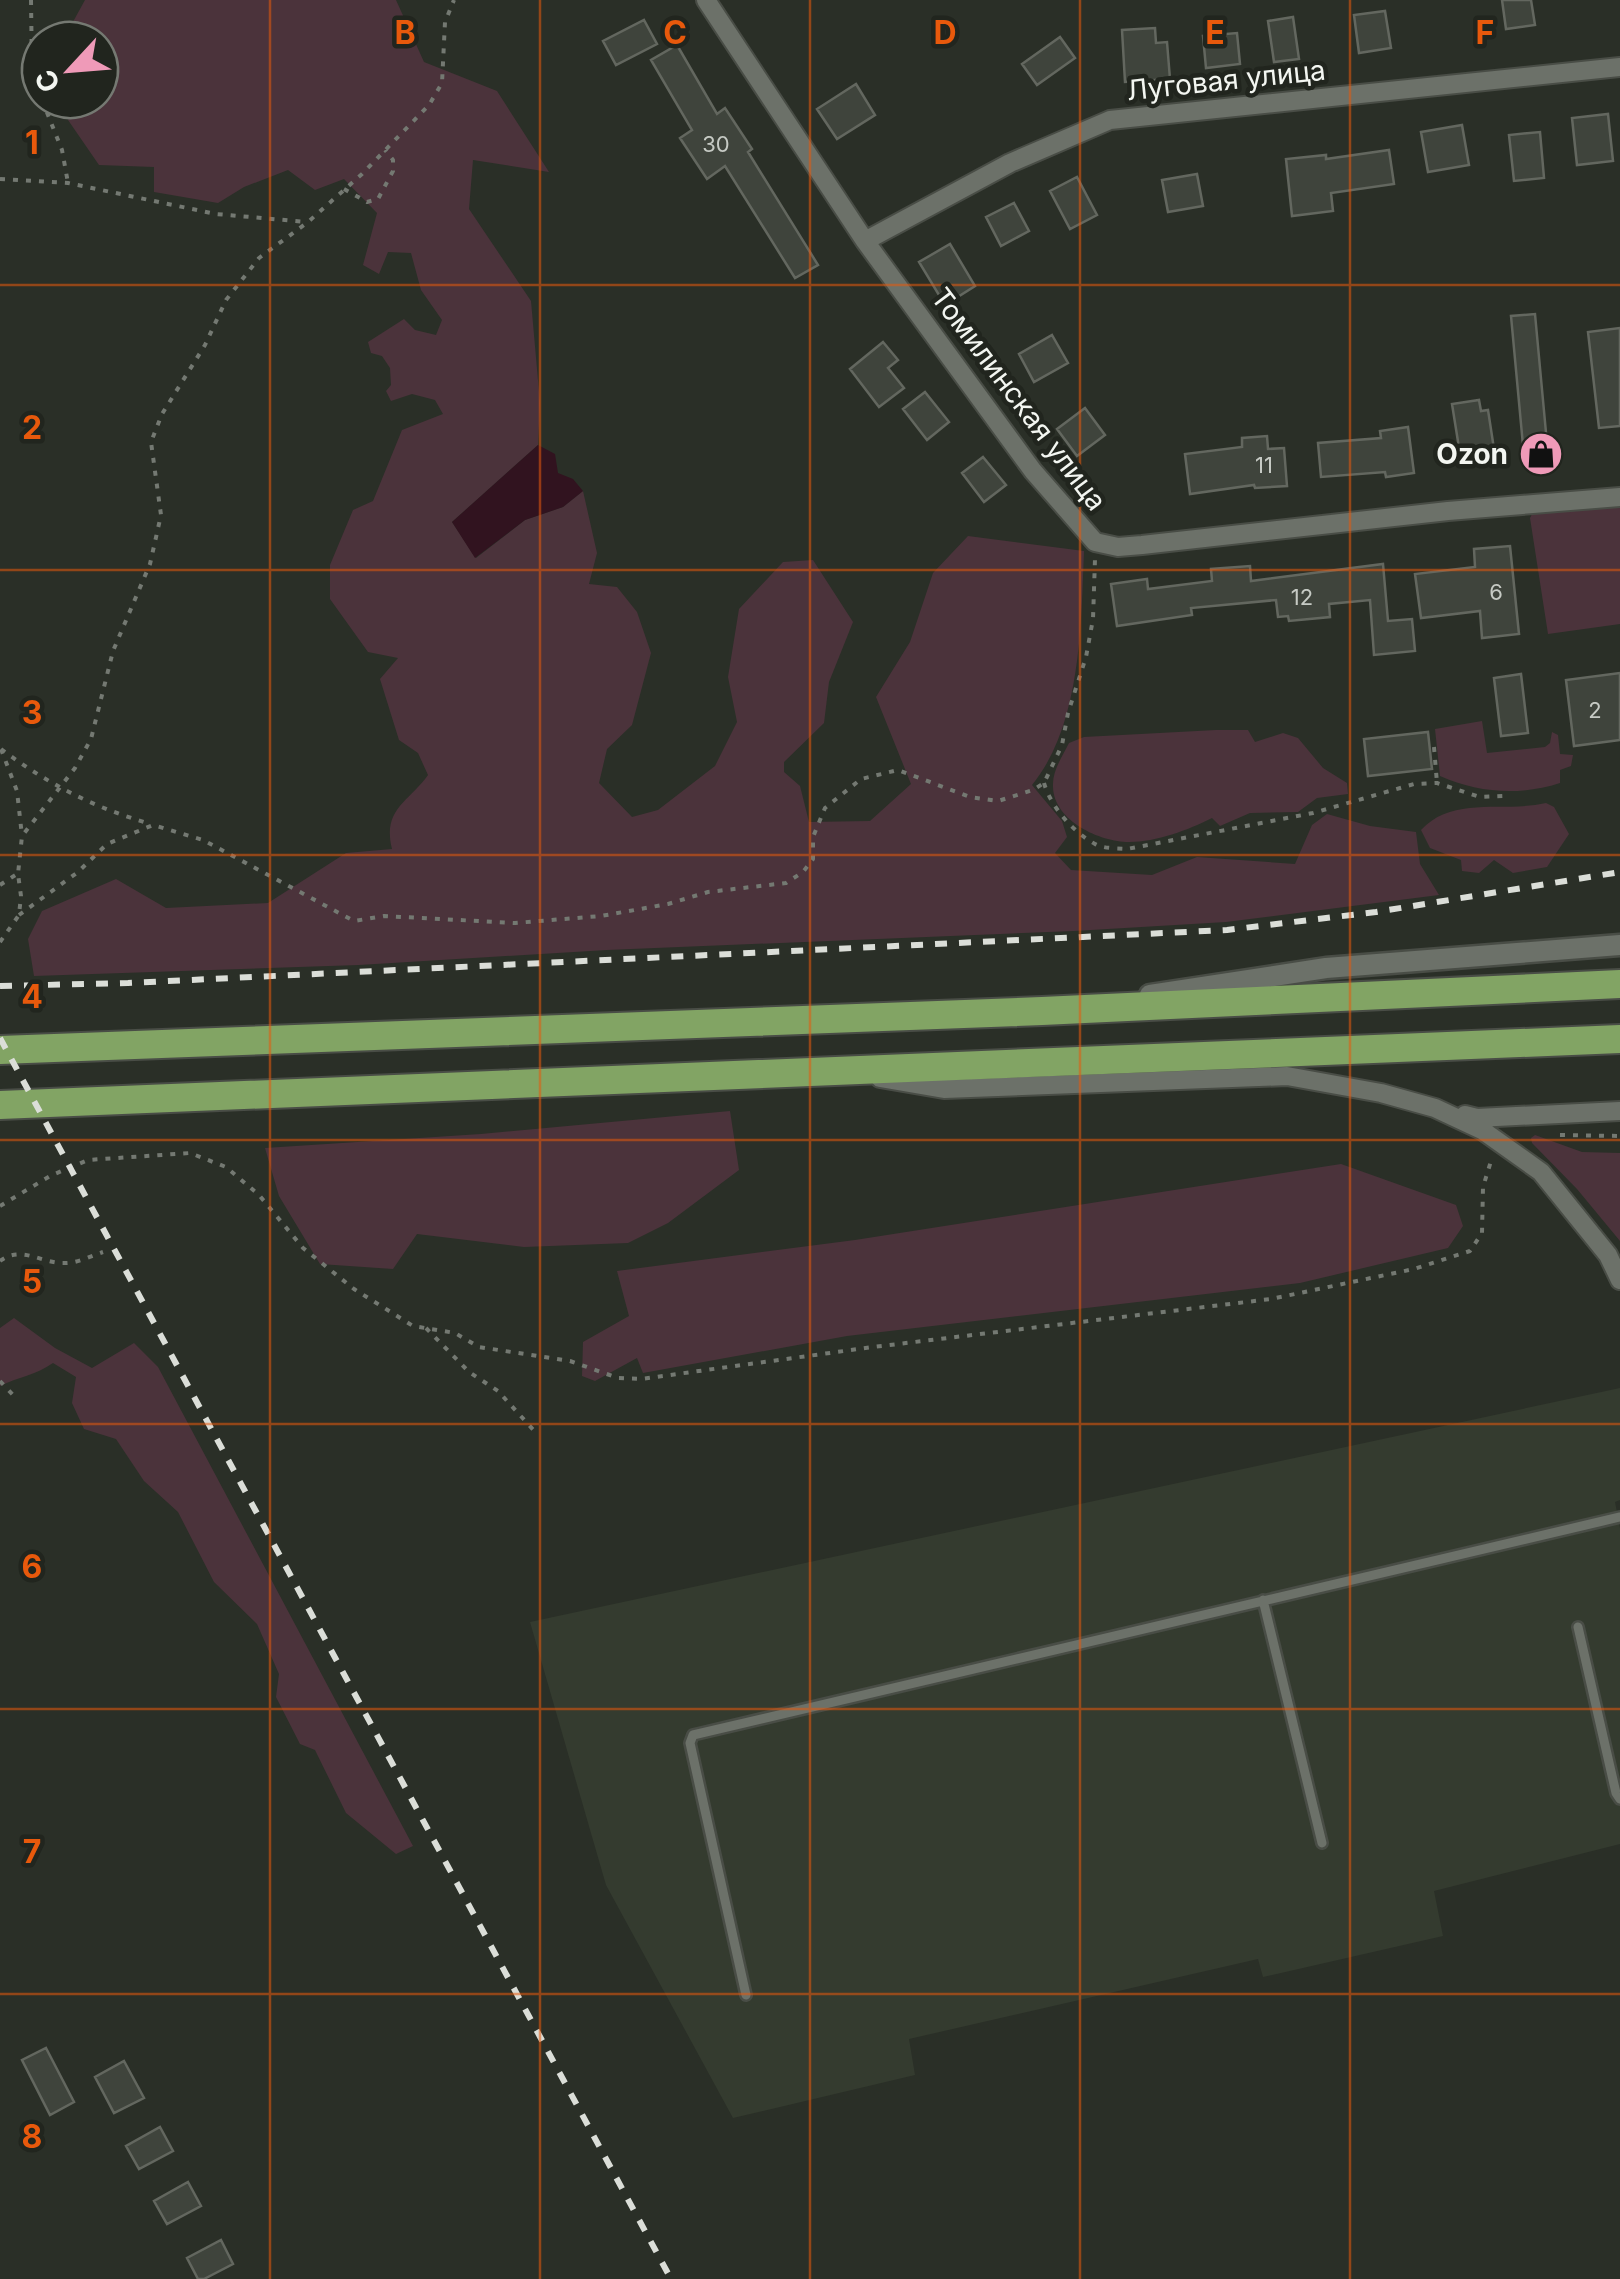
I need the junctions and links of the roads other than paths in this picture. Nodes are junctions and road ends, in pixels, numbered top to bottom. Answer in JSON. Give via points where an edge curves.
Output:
{"nodes":[{"id":1,"x":706,"y":0,"type":"edge"},
{"id":2,"x":1620,"y":67,"type":"edge"},
{"id":3,"x":864,"y":242,"type":"junction"},
{"id":4,"x":1620,"y":497,"type":"edge"},
{"id":5,"x":1620,"y":945,"type":"edge"},
{"id":6,"x":1620,"y":984,"type":"edge"},
{"id":7,"x":1042,"y":1011,"type":"junction"},
{"id":8,"x":1620,"y":1039,"type":"edge"},
{"id":9,"x":0,"y":1050,"type":"edge"},
{"id":10,"x":845,"y":1072,"type":"junction"},
{"id":11,"x":0,"y":1105,"type":"edge"},
{"id":12,"x":1435,"y":1108,"type":"junction"},
{"id":13,"x":1620,"y":1111,"type":"edge"},
{"id":14,"x":1620,"y":1280,"type":"edge"},
{"id":15,"x":1620,"y":1517,"type":"edge"},
{"id":16,"x":1263,"y":1600,"type":"junction"},
{"id":17,"x":1578,"y":1626,"type":"dead end"},
{"id":18,"x":1620,"y":1799,"type":"edge"},
{"id":19,"x":1322,"y":1843,"type":"dead end"},
{"id":20,"x":746,"y":1995,"type":"dead end"}],
"edges":[{"from":1,"to":3,"type":"street","name":"Томилинская улица"},
{"from":2,"to":3,"type":"street","name":"Луговая улица","via":[[1110,120],[1010,163]]},
{"from":3,"to":4,"type":"street","name":"Томилинская улица","via":[[1034,471],[1095,542],[1142,545]]},
{"from":5,"to":7,"type":"street","via":[[1326,968]]},
{"from":6,"to":7,"type":"highway"},
{"from":7,"to":9,"type":"highway"},
{"from":8,"to":10,"type":"highway"},
{"from":10,"to":11,"type":"highway"},
{"from":10,"to":12,"type":"street","via":[[944,1089],[1288,1076]]},
{"from":12,"to":13,"type":"street","via":[[1477,1118]]},
{"from":12,"to":14,"type":"street","via":[[1482,1130],[1541,1172],[1608,1255]]},
{"from":15,"to":16,"type":"lane"},
{"from":16,"to":19,"type":"lane"},
{"from":16,"to":20,"type":"lane","via":[[692,1734]]},
{"from":17,"to":18,"type":"lane"}]}
